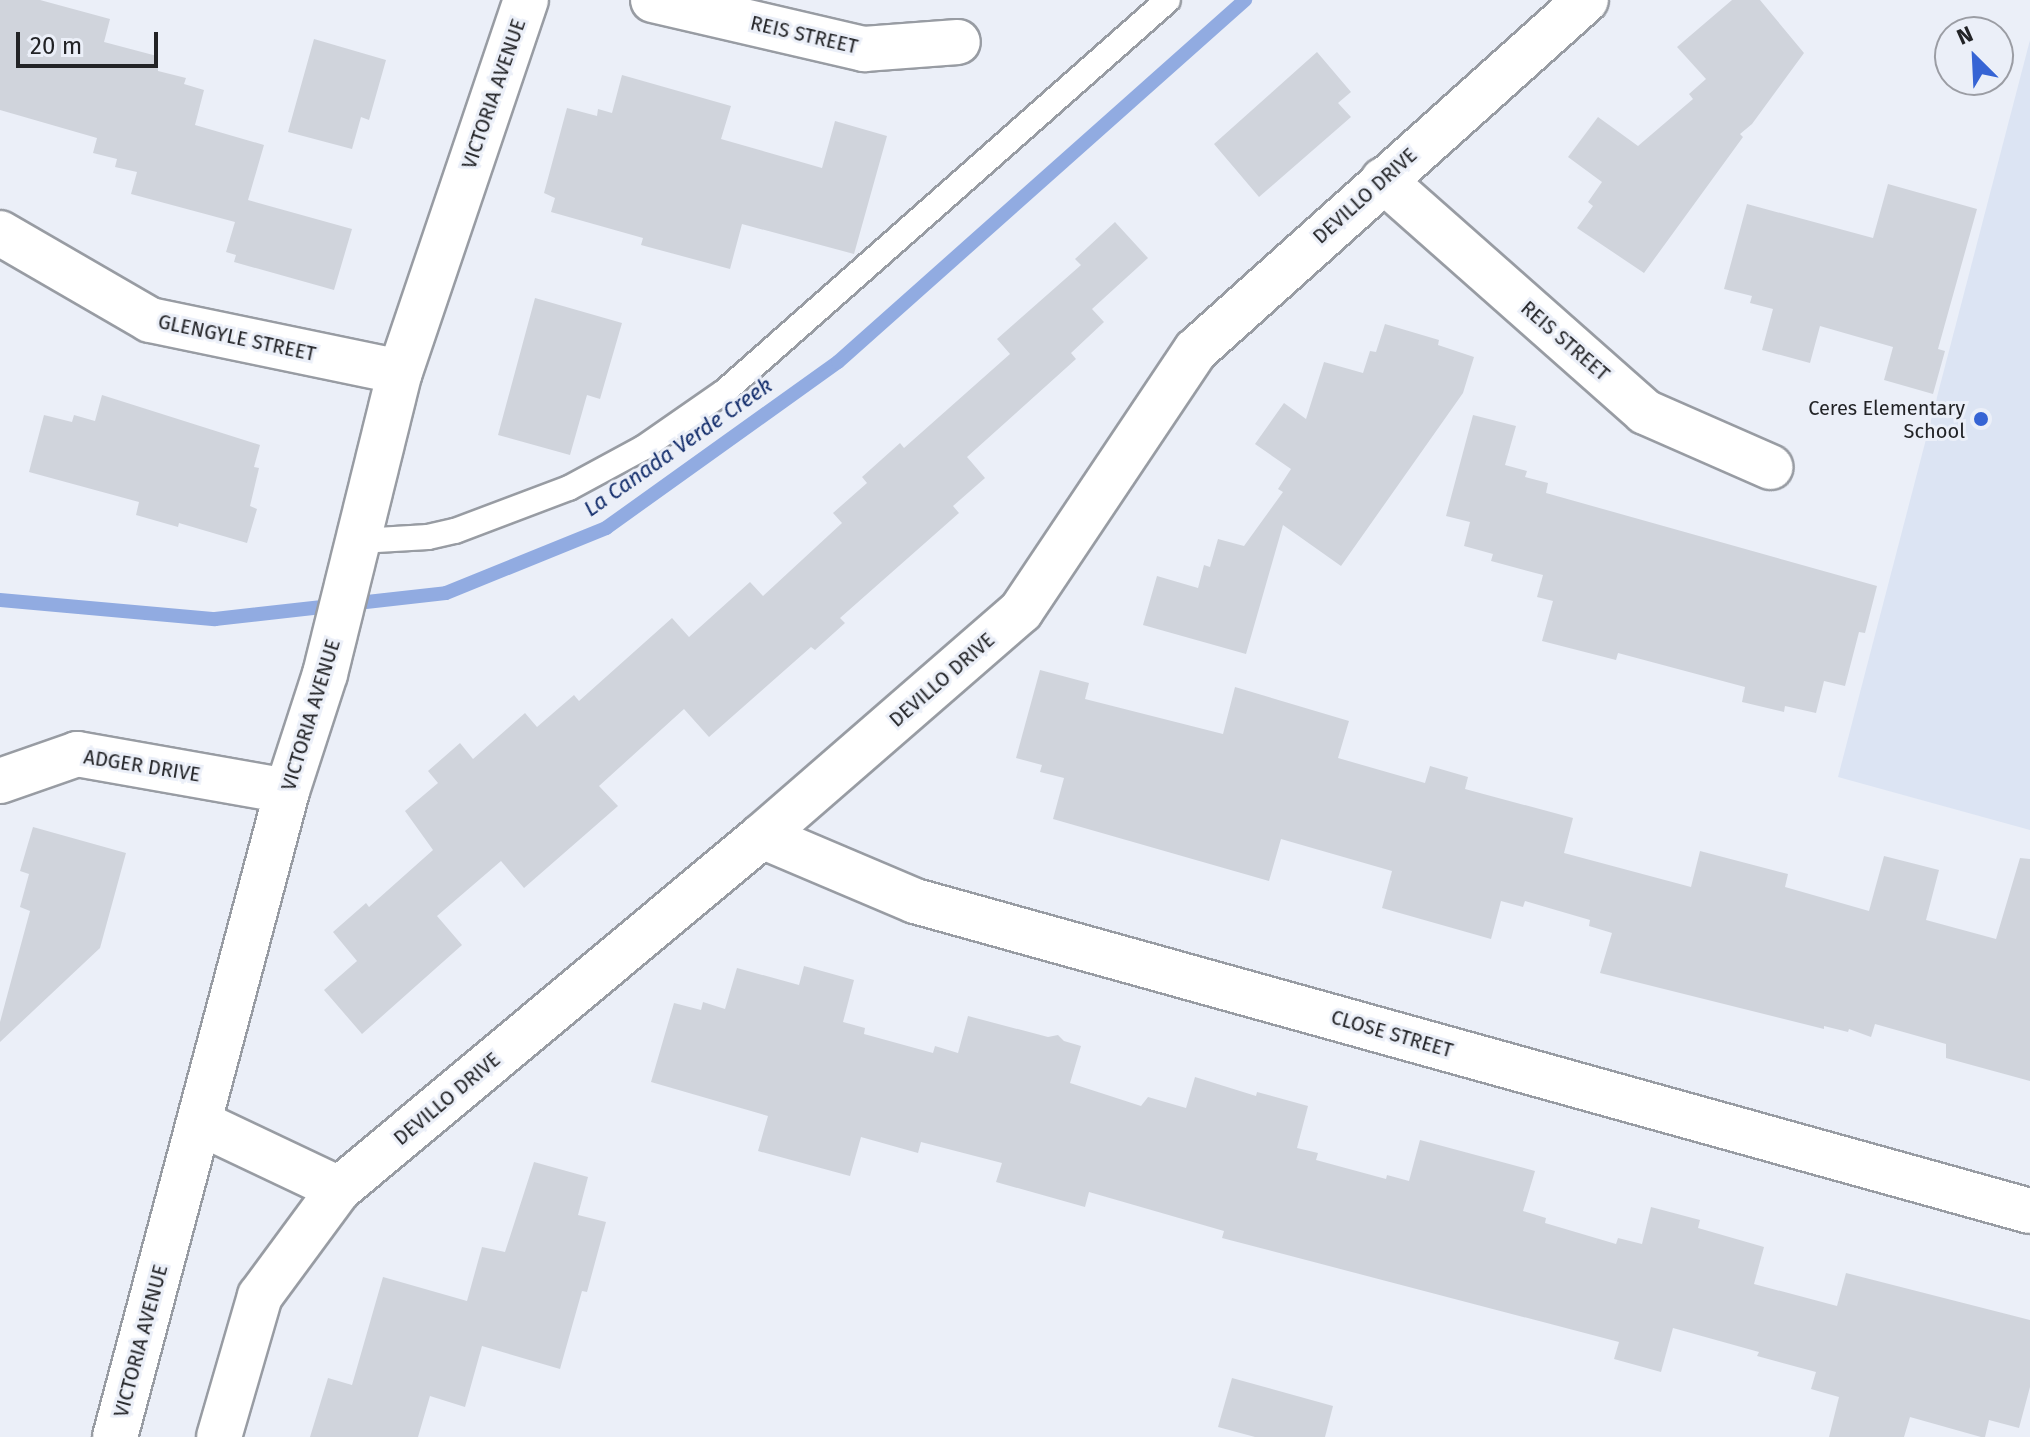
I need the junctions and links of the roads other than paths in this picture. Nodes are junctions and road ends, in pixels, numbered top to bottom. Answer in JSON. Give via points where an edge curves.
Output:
{"nodes":[{"id":1,"x":526,"y":0,"type":"edge"},
{"id":2,"x":653,"y":0,"type":"edge"},
{"id":3,"x":1168,"y":0,"type":"edge"},
{"id":4,"x":1586,"y":0,"type":"edge"},
{"id":5,"x":958,"y":42,"type":"dead end"},
{"id":6,"x":1383,"y":180,"type":"junction"},
{"id":7,"x":0,"y":233,"type":"edge"},
{"id":8,"x":400,"y":372,"type":"junction"},
{"id":9,"x":1770,"y":467,"type":"dead end"},
{"id":10,"x":358,"y":549,"type":"junction"},
{"id":11,"x":0,"y":781,"type":"edge"},
{"id":12,"x":287,"y":791,"type":"junction"},
{"id":13,"x":762,"y":836,"type":"junction"},
{"id":14,"x":200,"y":1123,"type":"junction"},
{"id":15,"x":339,"y":1189,"type":"junction"},
{"id":16,"x":2030,"y":1211,"type":"edge"},
{"id":17,"x":115,"y":1437,"type":"edge"},
{"id":18,"x":219,"y":1437,"type":"edge"}],
"edges":[{"from":1,"to":8,"type":"street","name":"VICTORIA AVENUE"},
{"from":2,"to":5,"type":"street","name":"REIS STREET","via":[[864,49]]},
{"from":3,"to":10,"type":"lane","via":[[724,392],[643,448],[569,488],[455,531]]},
{"from":4,"to":6,"type":"street","name":"DEVILLO DRIVE"},
{"from":6,"to":9,"type":"street","name":"REIS STREET","via":[[1645,412]]},
{"from":6,"to":13,"type":"street","name":"DEVILLO DRIVE","via":[[1196,350],[1021,611]]},
{"from":7,"to":8,"type":"street","name":"GLENGYLE STREET","via":[[150,320]]},
{"from":8,"to":10,"type":"street","name":"VICTORIA AVENUE"},
{"from":10,"to":12,"type":"street","name":"VICTORIA AVENUE"},
{"from":11,"to":12,"type":"street","name":"ADGER DRIVE","via":[[77,754]]},
{"from":12,"to":14,"type":"street","name":"VICTORIA AVENUE"},
{"from":13,"to":15,"type":"street","name":"DEVILLO DRIVE"},
{"from":13,"to":16,"type":"street","name":"CLOSE STREET","via":[[915,901]]},
{"from":14,"to":15,"type":"street"},
{"from":14,"to":17,"type":"street","name":"VICTORIA AVENUE"},
{"from":15,"to":18,"type":"street","via":[[260,1296]]}]}
